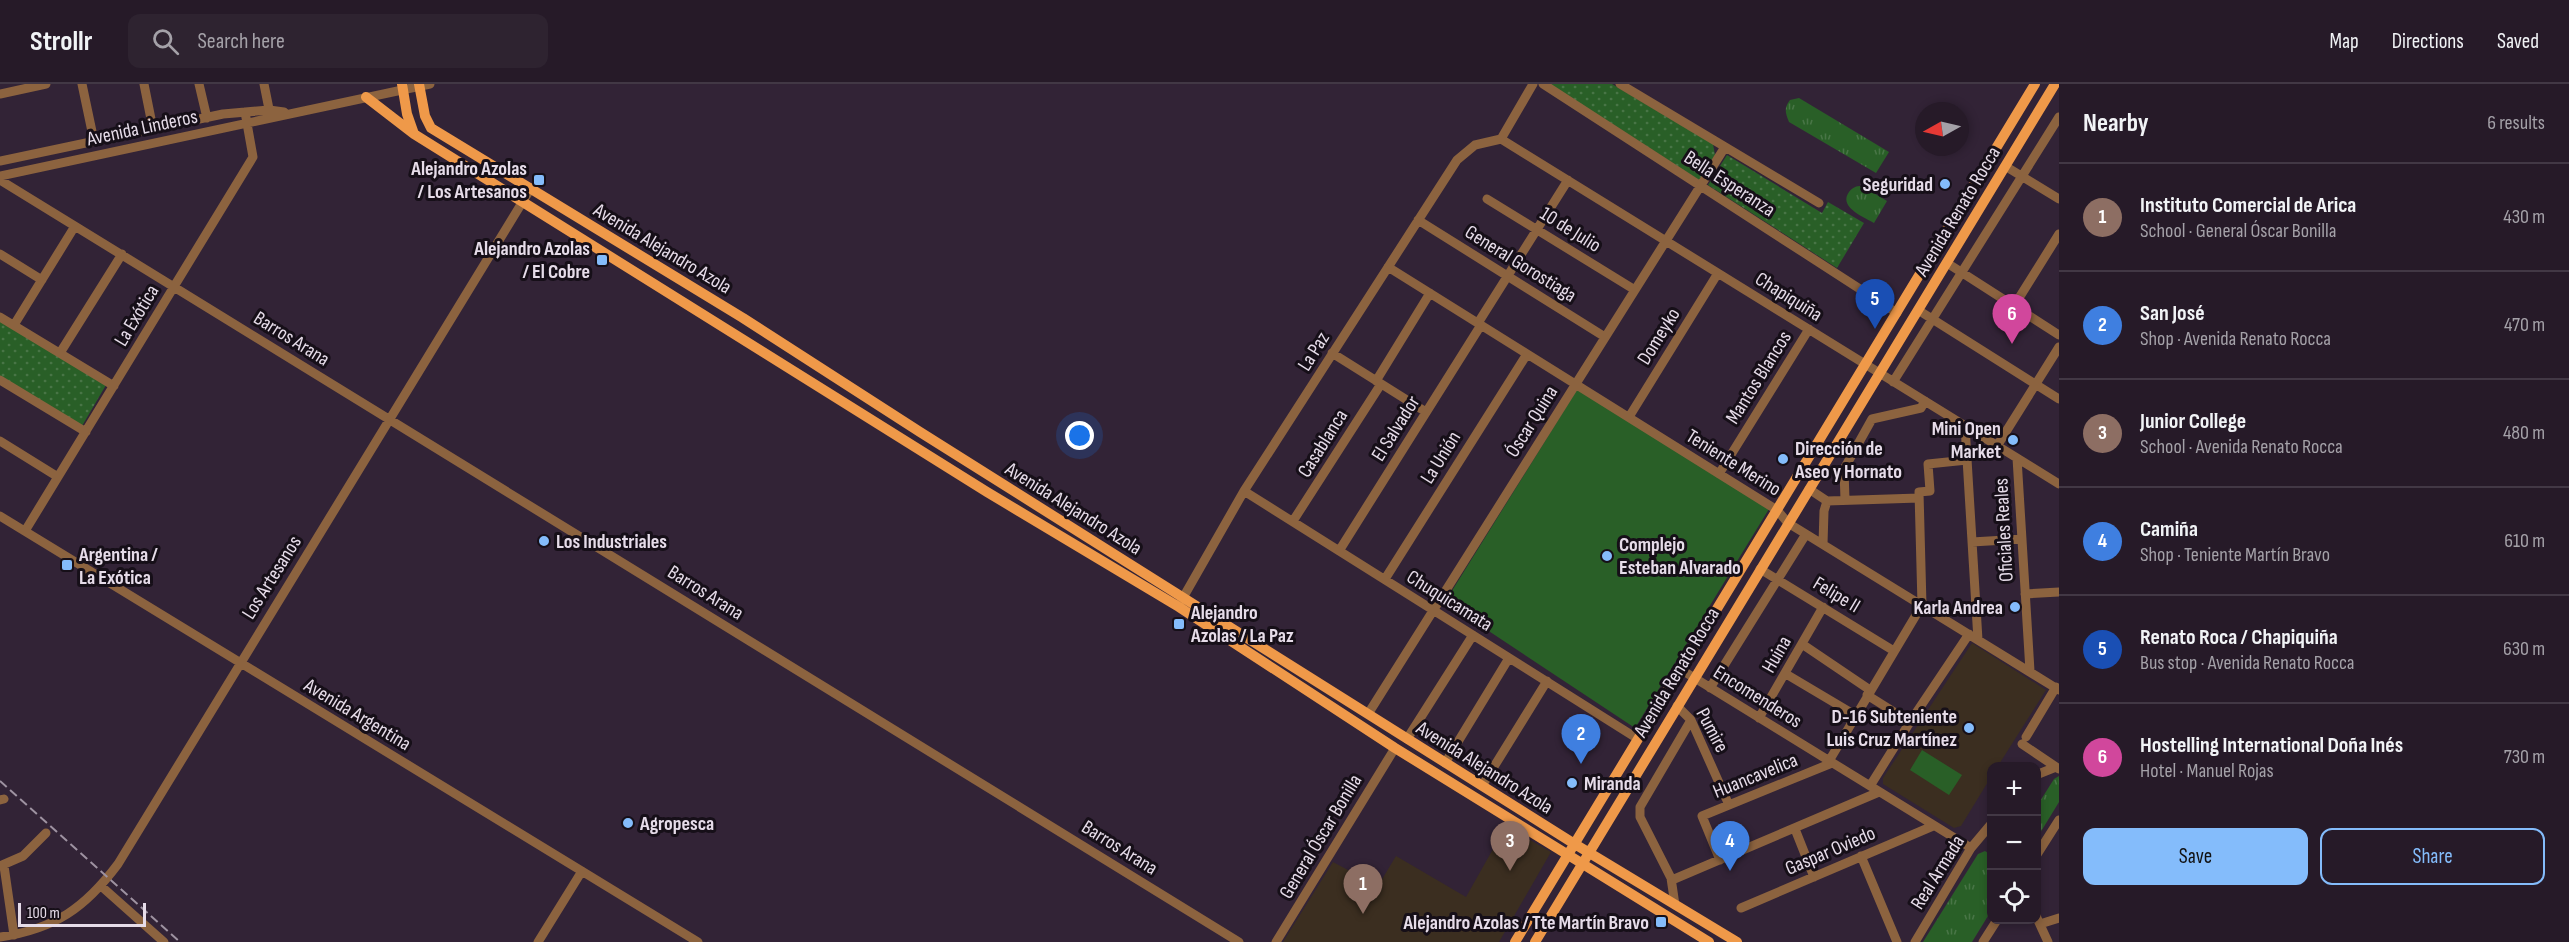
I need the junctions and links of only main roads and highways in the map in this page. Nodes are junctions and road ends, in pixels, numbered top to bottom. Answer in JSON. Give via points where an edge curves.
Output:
{"nodes":[{"id":1,"x":2035,"y":84,"type":"edge"},
{"id":2,"x":2055,"y":84,"type":"edge"},
{"id":3,"x":423,"y":85,"type":"edge"},
{"id":4,"x":403,"y":87,"type":"edge"},
{"id":5,"x":366,"y":98,"type":"road end"},
{"id":6,"x":414,"y":134,"type":"junction"},
{"id":7,"x":1181,"y":602,"type":"junction"},
{"id":8,"x":1574,"y":843,"type":"junction"},
{"id":9,"x":1588,"y":852,"type":"junction"},
{"id":10,"x":1566,"y":855,"type":"junction"},
{"id":11,"x":1580,"y":864,"type":"junction"},
{"id":12,"x":1515,"y":942,"type":"edge"},
{"id":13,"x":1535,"y":942,"type":"edge"},
{"id":14,"x":1709,"y":942,"type":"edge"},
{"id":15,"x":1737,"y":942,"type":"edge"}],
"edges":[{"from":1,"to":8,"type":"main road","name":"Avenida Renato Rocca"},
{"from":2,"to":9,"type":"main road","name":"Avenida Renato Rocca"},
{"from":3,"to":7,"type":"main road","name":"Avenida Alejandro Azola","via":[[425,116],[431,128],[801,354]]},
{"from":4,"to":6,"type":"main road"},
{"from":5,"to":6,"type":"main road","name":"Avenida Alejandro Azola"},
{"from":6,"to":7,"type":"main road","name":"Avenida Alejandro Azola","via":[[987,492]]},
{"from":7,"to":8,"type":"main road","name":"Avenida Alejandro Azola"},
{"from":7,"to":10,"type":"main road","name":"Avenida Alejandro Azola","via":[[1395,748]]},
{"from":8,"to":9,"type":"main road","name":"Avenida Alejandro Azola"},
{"from":8,"to":10,"type":"main road","name":"Avenida Renato Rocca"},
{"from":9,"to":11,"type":"main road","name":"Avenida Renato Rocca"},
{"from":9,"to":15,"type":"main road","name":"Avenida Alejandro Azola"},
{"from":10,"to":11,"type":"main road","name":"Avenida Alejandro Azola"},
{"from":10,"to":12,"type":"main road","name":"Avenida Renato Rocca"},
{"from":11,"to":13,"type":"main road","name":"Avenida Renato Rocca"},
{"from":11,"to":14,"type":"main road","name":"Avenida Alejandro Azola"}]}
